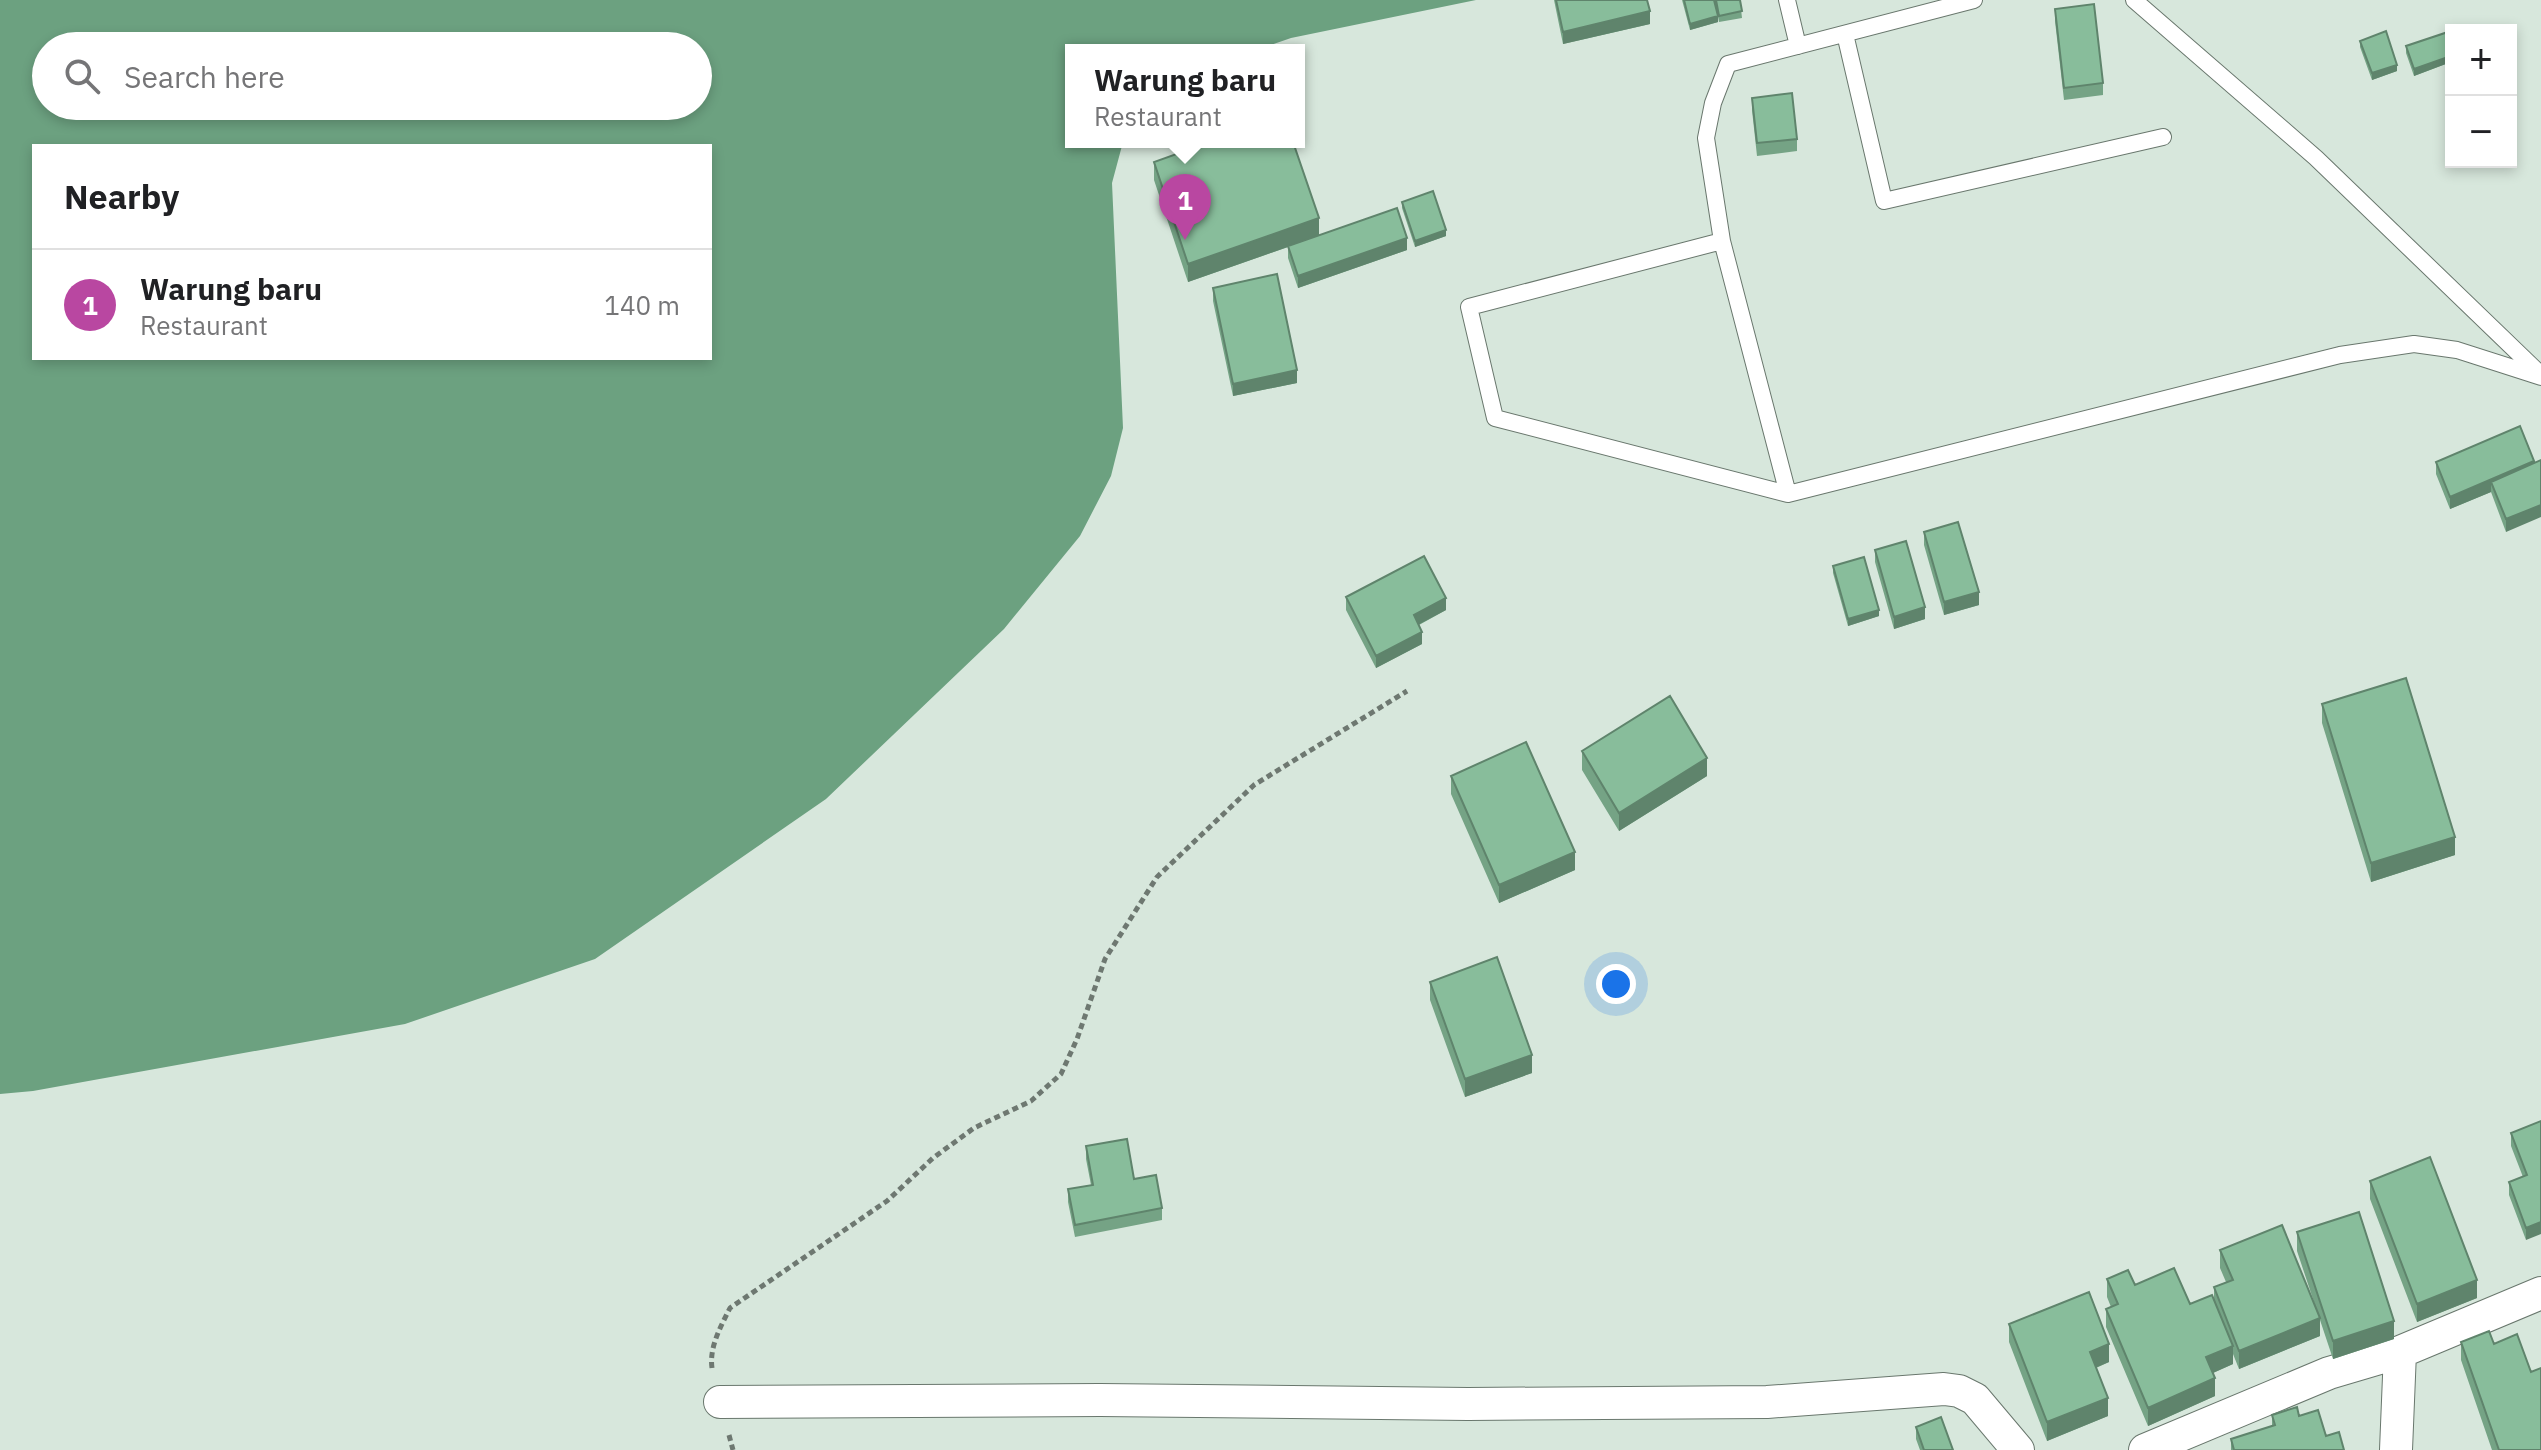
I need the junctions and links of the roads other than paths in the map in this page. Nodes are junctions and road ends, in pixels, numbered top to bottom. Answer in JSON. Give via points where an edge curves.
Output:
{"nodes":[{"id":1,"x":1787,"y":0,"type":"edge"},
{"id":2,"x":1974,"y":0,"type":"edge"},
{"id":3,"x":2134,"y":0,"type":"edge"},
{"id":4,"x":1845,"y":34,"type":"junction"},
{"id":5,"x":1798,"y":46,"type":"junction"},
{"id":6,"x":2163,"y":137,"type":"dead end"},
{"id":7,"x":1722,"y":241,"type":"junction"},
{"id":8,"x":2541,"y":376,"type":"edge"},
{"id":9,"x":1788,"y":494,"type":"junction"},
{"id":10,"x":2541,"y":1293,"type":"edge"},
{"id":11,"x":2400,"y":1352,"type":"junction"},
{"id":12,"x":720,"y":1402,"type":"road end"},
{"id":13,"x":2018,"y":1450,"type":"edge"},
{"id":14,"x":2145,"y":1450,"type":"edge"},
{"id":15,"x":2396,"y":1450,"type":"edge"}],
"edges":[{"from":1,"to":5,"type":"lane"},
{"from":2,"to":4,"type":"lane"},
{"from":3,"to":8,"type":"lane","via":[[2316,158]]},
{"from":4,"to":5,"type":"lane"},
{"from":4,"to":6,"type":"lane","via":[[1884,201]]},
{"from":5,"to":7,"type":"lane","via":[[1728,64],[1706,138]]},
{"from":7,"to":9,"type":"lane"},
{"from":7,"to":9,"type":"lane","via":[[1469,307],[1495,418]]},
{"from":8,"to":9,"type":"lane","via":[[2457,350],[2414,344],[2340,355]]},
{"from":10,"to":11,"type":"street"},
{"from":11,"to":14,"type":"street","via":[[2329,1373]]},
{"from":11,"to":15,"type":"street"},
{"from":12,"to":13,"type":"street","via":[[1767,1402],[1944,1389],[1975,1399]]}]}
